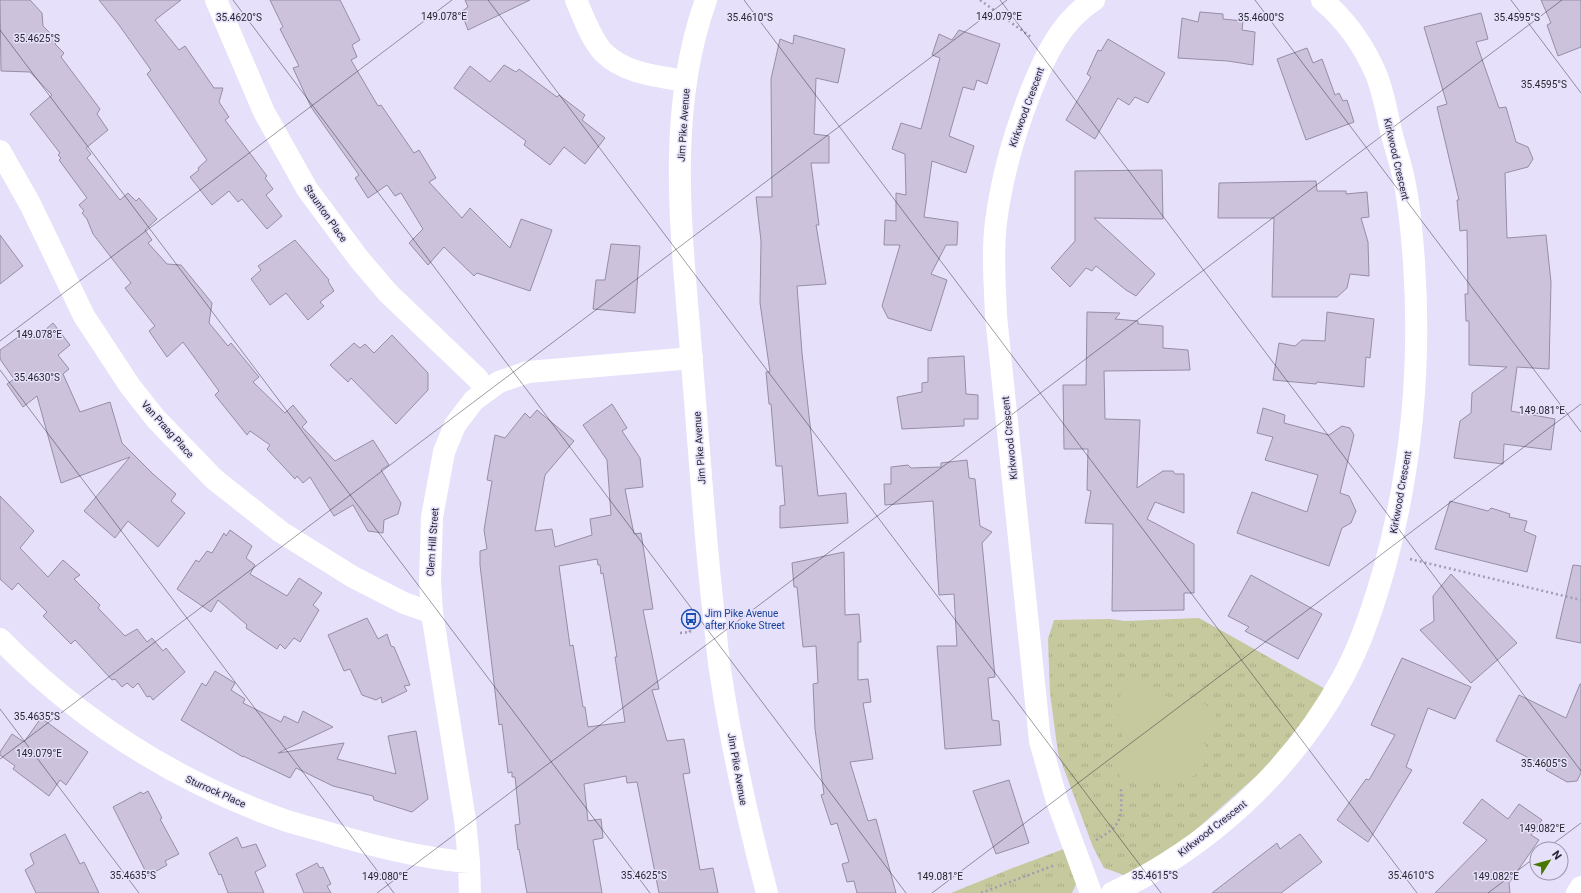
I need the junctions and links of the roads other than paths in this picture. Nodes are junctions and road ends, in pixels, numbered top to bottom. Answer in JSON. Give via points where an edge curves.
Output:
{"nodes":[{"id":1,"x":216,"y":0,"type":"edge"},
{"id":2,"x":576,"y":0,"type":"edge"},
{"id":3,"x":706,"y":0,"type":"edge"},
{"id":4,"x":1094,"y":0,"type":"edge"},
{"id":5,"x":1322,"y":0,"type":"edge"},
{"id":6,"x":686,"y":80,"type":"junction"},
{"id":7,"x":0,"y":151,"type":"edge"},
{"id":8,"x":692,"y":358,"type":"junction"},
{"id":9,"x":486,"y":391,"type":"junction"},
{"id":10,"x":432,"y":613,"type":"junction"},
{"id":11,"x":0,"y":641,"type":"edge"},
{"id":12,"x":469,"y":862,"type":"junction"},
{"id":13,"x":1581,"y":886,"type":"edge"},
{"id":14,"x":470,"y":893,"type":"edge"},
{"id":15,"x":767,"y":893,"type":"edge"},
{"id":16,"x":1091,"y":893,"type":"edge"},
{"id":17,"x":1112,"y":893,"type":"edge"},
{"id":18,"x":1577,"y":893,"type":"edge"}],
"edges":[{"from":1,"to":9,"type":"street","name":"Staunton Place","via":[[264,112],[307,189],[359,260],[388,293],[478,379]]},
{"from":2,"to":6,"type":"street","via":[[590,31],[603,51],[622,66],[646,74]]},
{"from":3,"to":6,"type":"street","name":"Jim Pike Avenue"},
{"from":4,"to":16,"type":"street","name":"Kirkwood Crescent","via":[[1082,8],[1054,40],[1017,126],[996,222],[994,254],[996,316],[1040,741],[1057,801]]},
{"from":5,"to":17,"type":"street","name":"Kirkwood Crescent","via":[[1360,42],[1377,76],[1404,179],[1411,223],[1417,311],[1414,401],[1402,492],[1388,553],[1371,614],[1345,674],[1328,703],[1288,758],[1240,808],[1185,851]]},
{"from":6,"to":8,"type":"street","name":"Jim Pike Avenue","via":[[680,145],[681,201]]},
{"from":7,"to":10,"type":"street","name":"Van Praag Place","via":[[30,204],[84,316],[130,386],[156,418],[214,479],[281,532],[353,576],[404,603]]},
{"from":8,"to":9,"type":"street","name":"Clem Hill Street","via":[[528,372],[499,382]]},
{"from":8,"to":15,"type":"street","name":"Jim Pike Avenue","via":[[705,536],[721,675],[746,812]]},
{"from":9,"to":10,"type":"street","name":"Clem Hill Street","via":[[474,400],[455,424],[444,452],[432,517]]},
{"from":10,"to":12,"type":"street","name":"Clem Hill Street","via":[[465,820]]},
{"from":11,"to":12,"type":"street","name":"Sturrock Place","via":[[95,723],[167,768],[204,787],[284,820],[369,844]]},
{"from":12,"to":14,"type":"street","name":"Clem Hill Street"},
{"from":13,"to":18,"type":"street"}]}
